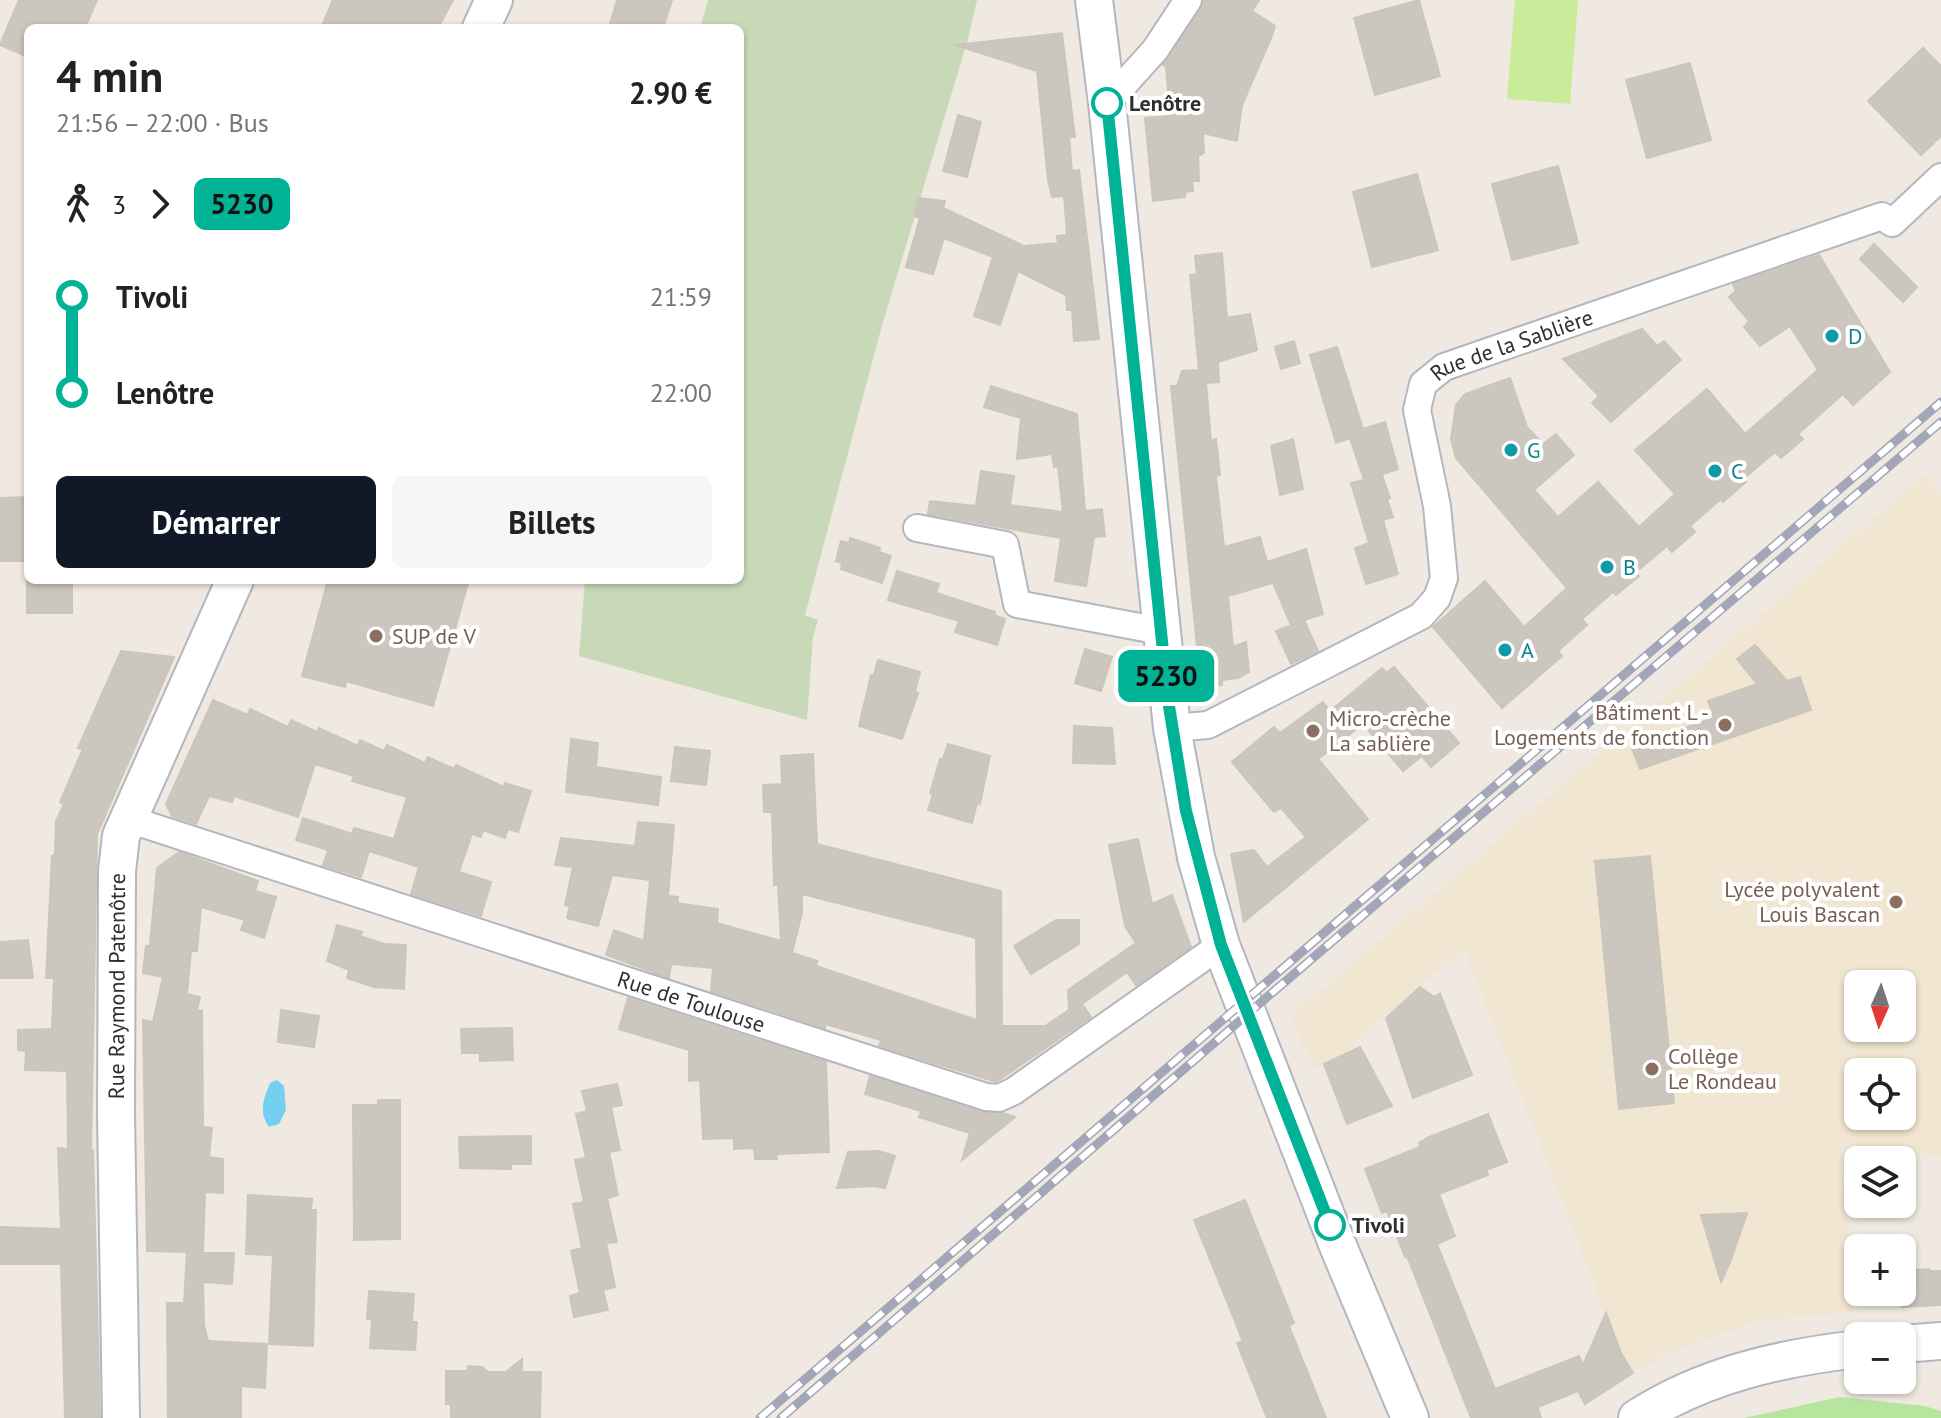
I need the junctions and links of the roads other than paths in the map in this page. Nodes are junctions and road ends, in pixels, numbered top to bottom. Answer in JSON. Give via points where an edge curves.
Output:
{"nodes":[{"id":1,"x":494,"y":0,"type":"edge"},
{"id":2,"x":1094,"y":0,"type":"edge"},
{"id":3,"x":1188,"y":0,"type":"edge"},
{"id":4,"x":483,"y":24,"type":"edge"},
{"id":5,"x":1107,"y":103,"type":"junction"},
{"id":6,"x":1941,"y":177,"type":"edge"},
{"id":7,"x":917,"y":528,"type":"dead end"},
{"id":8,"x":233,"y":584,"type":"edge"},
{"id":9,"x":1161,"y":631,"type":"junction"},
{"id":10,"x":1172,"y":728,"type":"junction"},
{"id":11,"x":128,"y":819,"type":"junction"},
{"id":12,"x":1221,"y":945,"type":"junction"},
{"id":13,"x":1941,"y":1341,"type":"edge"},
{"id":14,"x":1916,"y":1343,"type":"edge"},
{"id":15,"x":1844,"y":1351,"type":"edge"},
{"id":16,"x":121,"y":1418,"type":"edge"},
{"id":17,"x":1410,"y":1418,"type":"edge"},
{"id":18,"x":1637,"y":1418,"type":"edge"}],
"edges":[{"from":1,"to":4,"type":"main road"},
{"from":2,"to":5,"type":"main road"},
{"from":3,"to":5,"type":"street","via":[[1155,50]]},
{"from":5,"to":9,"type":"main road"},
{"from":6,"to":10,"type":"street","name":"Rue de la Sablière","via":[[1892,223],[1882,216],[1444,367],[1423,384],[1417,410],[1437,506],[1444,578],[1437,598],[1421,616],[1208,725]]},
{"from":7,"to":9,"type":"street","via":[[1005,545],[1017,604]]},
{"from":8,"to":11,"type":"main road","name":"Rue Raymond Patenôtre"},
{"from":9,"to":10,"type":"main road"},
{"from":10,"to":12,"type":"main road","via":[[1196,857]]},
{"from":11,"to":12,"type":"street","name":"Rue de Toulouse","via":[[986,1097],[1014,1091]]},
{"from":11,"to":16,"type":"main road","name":"Rue Raymond Patenôtre","via":[[117,871]]},
{"from":12,"to":17,"type":"main road"},
{"from":13,"to":14,"type":"main road"},
{"from":15,"to":18,"type":"main road","via":[[1740,1371]]}]}
